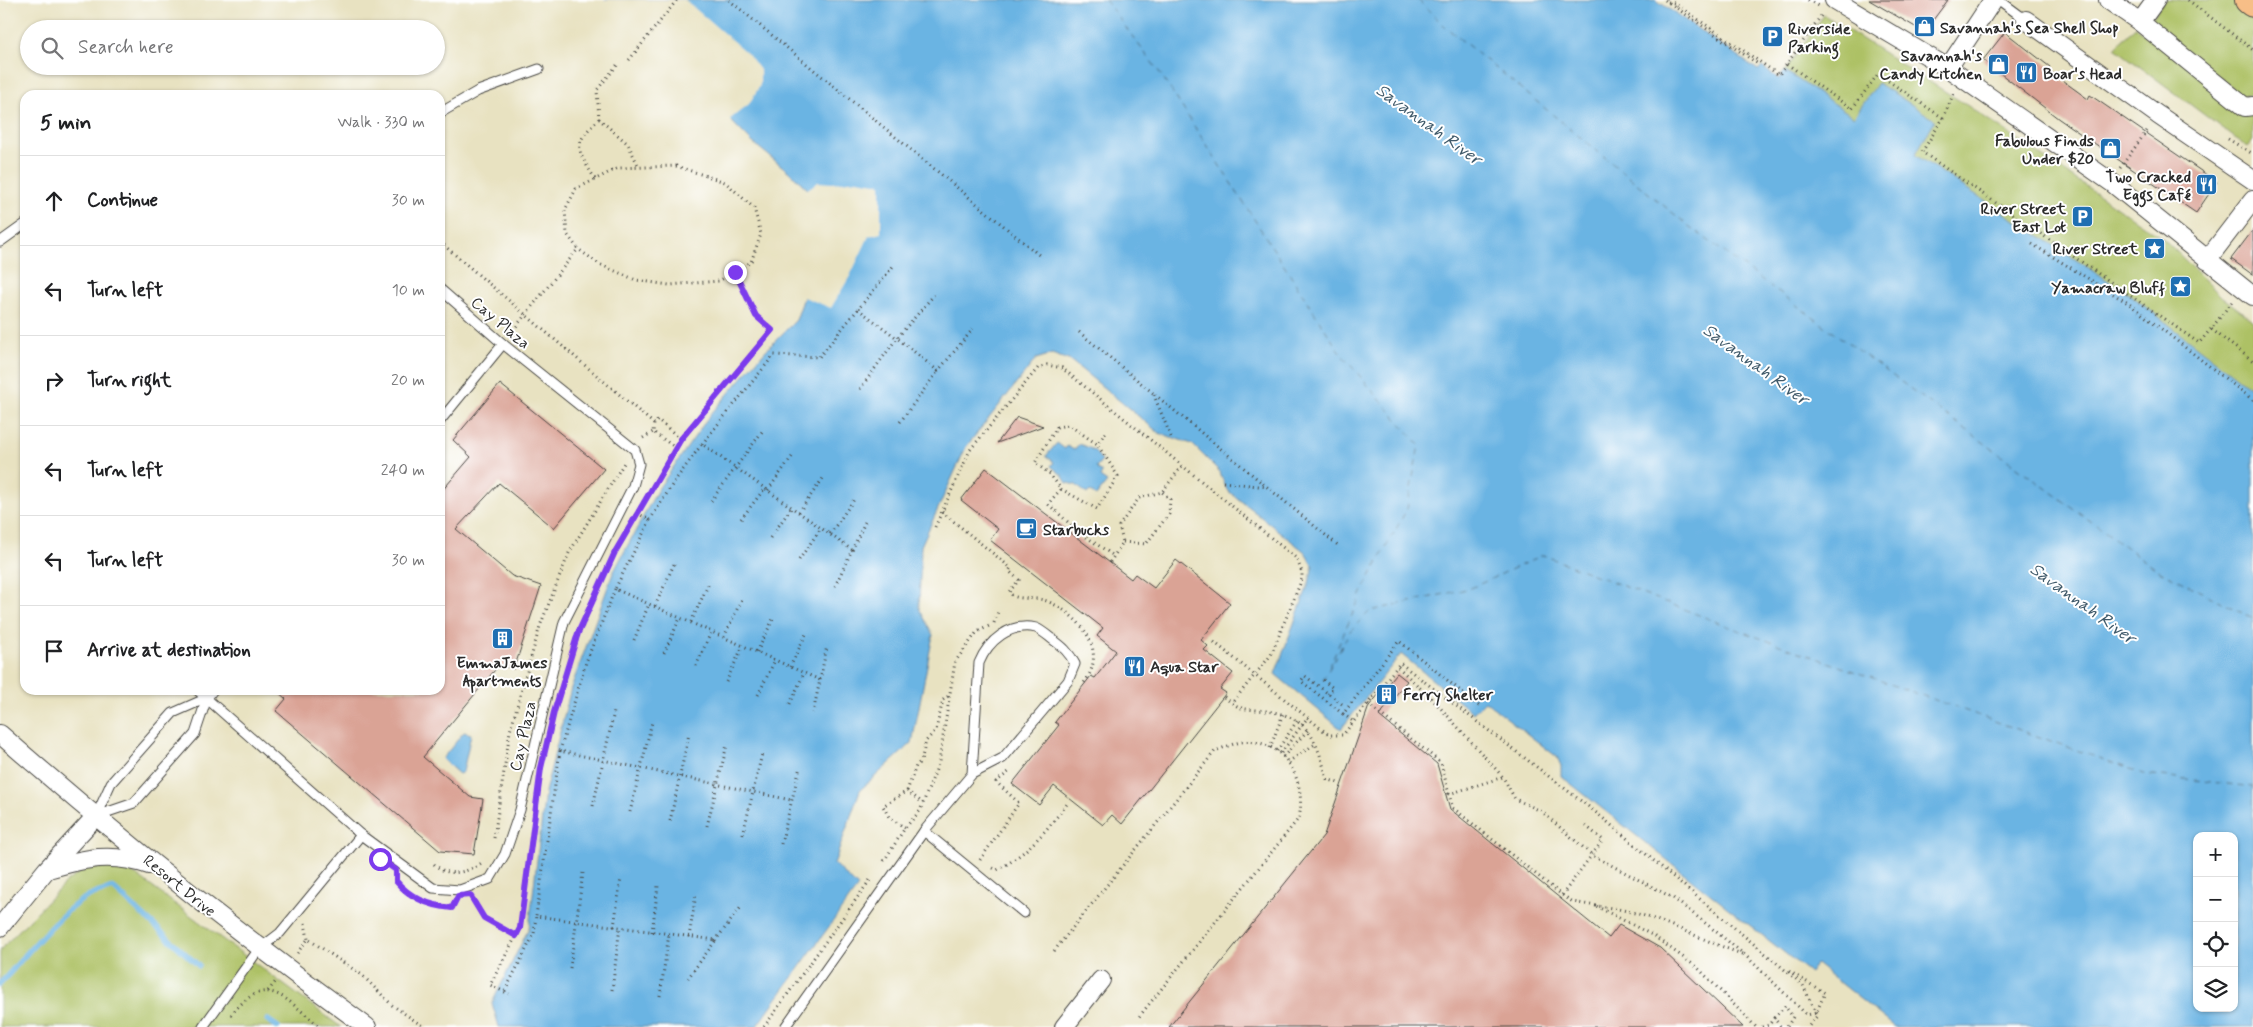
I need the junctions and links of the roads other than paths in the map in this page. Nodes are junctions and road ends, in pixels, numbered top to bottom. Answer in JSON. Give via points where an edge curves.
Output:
{"nodes":[{"id":1,"x":1994,"y":0,"type":"edge"},
{"id":2,"x":1999,"y":0,"type":"edge"},
{"id":3,"x":2108,"y":0,"type":"edge"},
{"id":4,"x":2156,"y":0,"type":"edge"},
{"id":5,"x":2249,"y":0,"type":"edge"},
{"id":6,"x":2253,"y":3,"type":"edge"},
{"id":7,"x":1829,"y":5,"type":"edge"},
{"id":8,"x":2026,"y":20,"type":"joint"},
{"id":9,"x":2140,"y":22,"type":"junction"},
{"id":10,"x":1948,"y":68,"type":"junction"},
{"id":11,"x":538,"y":69,"type":"dead end"},
{"id":12,"x":2253,"y":106,"type":"edge"},
{"id":13,"x":445,"y":110,"type":"edge"},
{"id":14,"x":2253,"y":180,"type":"edge"},
{"id":15,"x":2253,"y":200,"type":"edge"},
{"id":16,"x":20,"y":228,"type":"edge"},
{"id":17,"x":0,"y":242,"type":"edge"},
{"id":18,"x":2207,"y":260,"type":"junction"},
{"id":19,"x":445,"y":294,"type":"edge"},
{"id":20,"x":2253,"y":296,"type":"edge"},
{"id":21,"x":503,"y":344,"type":"junction"},
{"id":22,"x":445,"y":415,"type":"edge"},
{"id":23,"x":204,"y":695,"type":"edge"},
{"id":24,"x":209,"y":695,"type":"edge"},
{"id":25,"x":207,"y":698,"type":"junction"},
{"id":26,"x":0,"y":734,"type":"edge"},
{"id":27,"x":972,"y":774,"type":"junction"},
{"id":28,"x":96,"y":816,"type":"junction"},
{"id":29,"x":924,"y":832,"type":"junction"},
{"id":30,"x":361,"y":835,"type":"junction"},
{"id":31,"x":159,"y":868,"type":"junction"},
{"id":32,"x":47,"y":869,"type":"junction"},
{"id":33,"x":1024,"y":913,"type":"dead end"},
{"id":34,"x":0,"y":927,"type":"edge"},
{"id":35,"x":259,"y":949,"type":"junction"},
{"id":36,"x":1101,"y":980,"type":"dead end"},
{"id":37,"x":203,"y":1027,"type":"edge"},
{"id":38,"x":367,"y":1027,"type":"edge"},
{"id":39,"x":784,"y":1027,"type":"edge"},
{"id":40,"x":1064,"y":1027,"type":"edge"}],
"edges":[{"from":1,"to":10,"type":"street"},
{"from":2,"to":8,"type":"lane"},
{"from":3,"to":9,"type":"street"},
{"from":4,"to":9,"type":"street"},
{"from":5,"to":6,"type":"main road"},
{"from":7,"to":10,"type":"street"},
{"from":8,"to":14,"type":"street"},
{"from":9,"to":12,"type":"street","via":[[2245,107]]},
{"from":10,"to":18,"type":"street","via":[[2111,182]]},
{"from":11,"to":13,"type":"lane","via":[[478,91]]},
{"from":15,"to":18,"type":"street"},
{"from":16,"to":17,"type":"lane"},
{"from":18,"to":20,"type":"street"},
{"from":19,"to":21,"type":"lane","name":"Cay Plaza"},
{"from":21,"to":22,"type":"lane"},
{"from":21,"to":30,"type":"lane","name":"Cay Plaza","via":[[632,447],[639,464],[633,486],[564,622],[520,810],[505,854],[490,879],[468,891],[434,888]]},
{"from":23,"to":25,"type":"lane","name":"Cay Plaza"},
{"from":24,"to":25,"type":"lane"},
{"from":25,"to":28,"type":"lane","via":[[174,713],[112,783]]},
{"from":25,"to":28,"type":"lane","via":[[195,734],[134,803]]},
{"from":25,"to":30,"type":"lane","name":"Cay Plaza"},
{"from":26,"to":28,"type":"street","name":"Resort Drive"},
{"from":27,"to":27,"type":"lane","via":[[1003,758],[1068,681],[1075,664],[1069,651],[1037,628],[1011,629],[993,640],[979,663]]},
{"from":27,"to":29,"type":"lane"},
{"from":28,"to":31,"type":"street","name":"Resort Drive"},
{"from":28,"to":32,"type":"street"},
{"from":29,"to":33,"type":"lane"},
{"from":29,"to":39,"type":"lane"},
{"from":30,"to":35,"type":"lane","via":[[280,933]]},
{"from":31,"to":32,"type":"street","via":[[130,858],[103,856]]},
{"from":31,"to":35,"type":"street","name":"Resort Drive"},
{"from":32,"to":34,"type":"street"},
{"from":35,"to":37,"type":"lane"},
{"from":35,"to":38,"type":"street","name":"Resort Drive"},
{"from":36,"to":40,"type":"street"}]}
